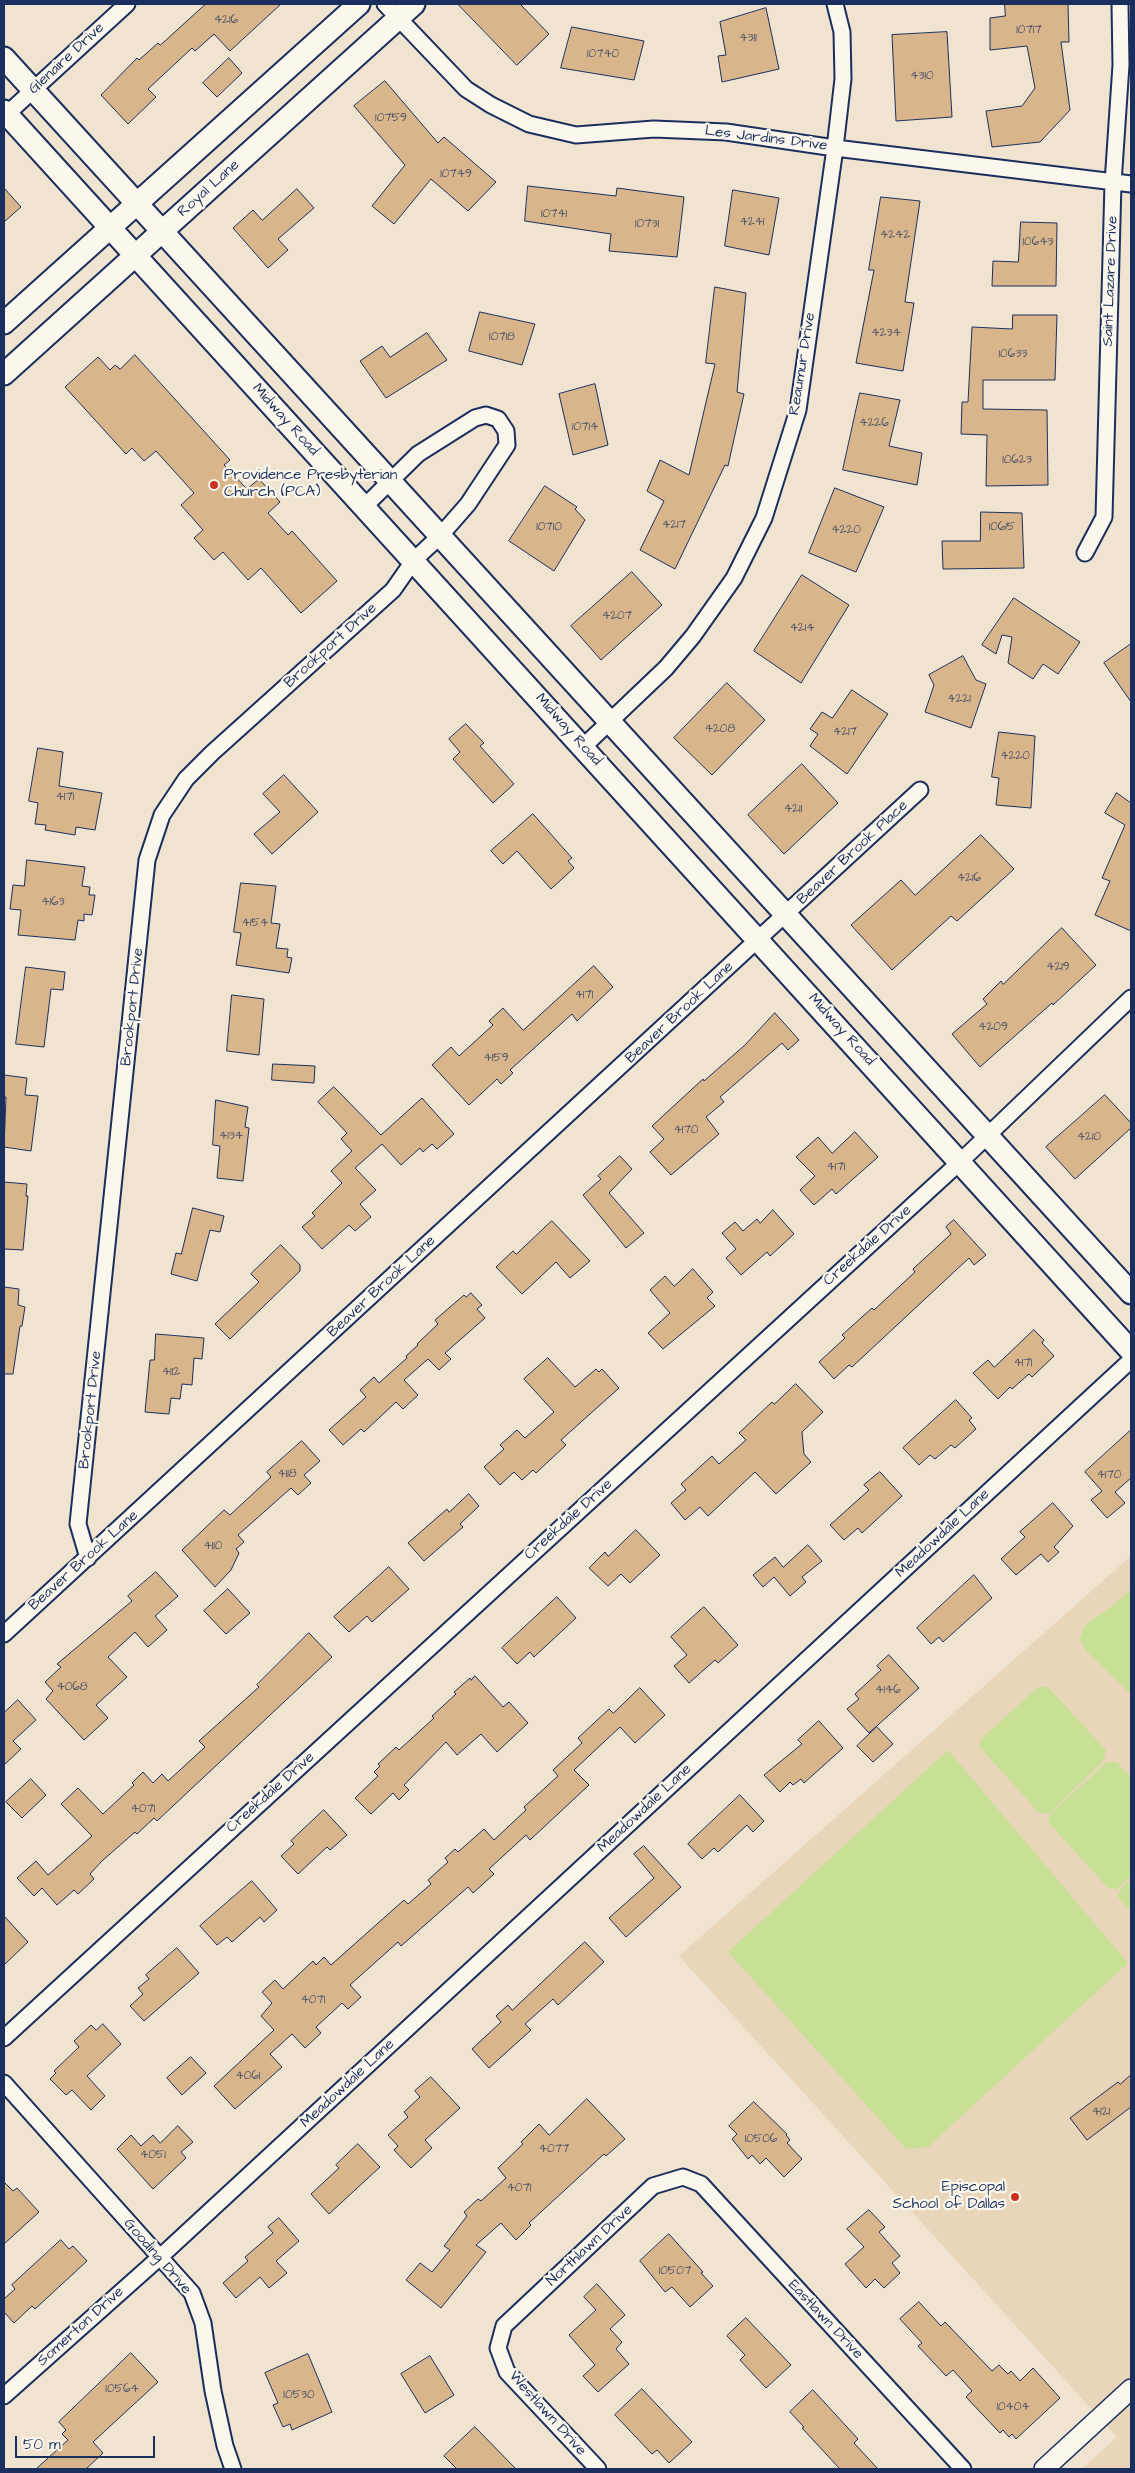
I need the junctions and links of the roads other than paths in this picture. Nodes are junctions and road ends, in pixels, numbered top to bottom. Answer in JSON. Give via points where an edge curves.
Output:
{"nodes":[{"id":1,"x":127,"y":4,"type":"edge"},
{"id":2,"x":359,"y":4,"type":"edge"},
{"id":3,"x":414,"y":4,"type":"edge"},
{"id":4,"x":835,"y":4,"type":"edge"},
{"id":5,"x":1120,"y":4,"type":"edge"},
{"id":6,"x":392,"y":11,"type":"edge"},
{"id":7,"x":4,"y":58,"type":"edge"},
{"id":8,"x":34,"y":90,"type":"junction"},
{"id":9,"x":5,"y":113,"type":"edge"},
{"id":10,"x":835,"y":148,"type":"junction"},
{"id":11,"x":1114,"y":183,"type":"junction"},
{"id":12,"x":1131,"y":184,"type":"edge"},
{"id":13,"x":136,"y":204,"type":"junction"},
{"id":14,"x":111,"y":227,"type":"junction"},
{"id":15,"x":162,"y":232,"type":"junction"},
{"id":16,"x":136,"y":255,"type":"junction"},
{"id":17,"x":4,"y":323,"type":"edge"},
{"id":18,"x":4,"y":374,"type":"edge"},
{"id":19,"x":390,"y":481,"type":"junction"},
{"id":20,"x":364,"y":507,"type":"junction"},
{"id":21,"x":440,"y":536,"type":"junction"},
{"id":22,"x":1085,"y":553,"type":"dead end"},
{"id":23,"x":414,"y":560,"type":"junction"},
{"id":24,"x":610,"y":723,"type":"junction"},
{"id":25,"x":584,"y":747,"type":"junction"},
{"id":26,"x":920,"y":790,"type":"dead end"},
{"id":27,"x":786,"y":915,"type":"junction"},
{"id":28,"x":760,"y":940,"type":"junction"},
{"id":29,"x":1131,"y":998,"type":"edge"},
{"id":30,"x":987,"y":1136,"type":"junction"},
{"id":31,"x":961,"y":1161,"type":"junction"},
{"id":32,"x":1131,"y":1293,"type":"edge"},
{"id":33,"x":1131,"y":1351,"type":"edge"},
{"id":34,"x":1131,"y":1360,"type":"edge"},
{"id":35,"x":88,"y":1558,"type":"junction"},
{"id":36,"x":4,"y":1634,"type":"edge"},
{"id":37,"x":4,"y":2038,"type":"edge"},
{"id":38,"x":4,"y":2083,"type":"edge"},
{"id":39,"x":682,"y":2177,"type":"joint"},
{"id":40,"x":159,"y":2258,"type":"junction"},
{"id":41,"x":504,"y":2326,"type":"joint"},
{"id":42,"x":1131,"y":2389,"type":"edge"},
{"id":43,"x":4,"y":2396,"type":"edge"},
{"id":44,"x":233,"y":2469,"type":"edge"},
{"id":45,"x":598,"y":2469,"type":"edge"},
{"id":46,"x":963,"y":2469,"type":"edge"},
{"id":47,"x":1044,"y":2469,"type":"edge"}],
"edges":[{"from":1,"to":8,"type":"street","name":"Glenaire Drive"},
{"from":2,"to":13,"type":"main road"},
{"from":3,"to":6,"type":"main road","name":"Royal Lane"},
{"from":4,"to":10,"type":"street","name":"Reaumur Drive","via":[[842,32],[843,79]]},
{"from":5,"to":11,"type":"street","name":"Saint Lazare Drive","via":[[1121,65]]},
{"from":6,"to":10,"type":"street","name":"Les Jardins Drive","via":[[466,89],[530,124],[576,135],[654,129],[726,132]]},
{"from":6,"to":15,"type":"main road","name":"Royal Lane"},
{"from":7,"to":8,"type":"main road"},
{"from":8,"to":9,"type":"street","name":"Glenaire Drive"},
{"from":8,"to":13,"type":"main road"},
{"from":9,"to":14,"type":"main road","name":"Midway Road"},
{"from":10,"to":11,"type":"street","name":"Les Jardins Drive"},
{"from":10,"to":24,"type":"street","name":"Reaumur Drive","via":[[798,410],[764,518],[734,578],[693,636],[666,668]]},
{"from":11,"to":12,"type":"street","name":"Les Jardins Drive"},
{"from":11,"to":22,"type":"street","name":"Saint Lazare Drive","via":[[1104,517]]},
{"from":13,"to":14,"type":"main road"},
{"from":13,"to":15,"type":"main road"},
{"from":14,"to":16,"type":"main road","name":"Midway Road"},
{"from":14,"to":17,"type":"main road"},
{"from":15,"to":16,"type":"main road","name":"Royal Lane"},
{"from":15,"to":19,"type":"main road"},
{"from":16,"to":18,"type":"main road","name":"Royal Lane"},
{"from":16,"to":20,"type":"main road","name":"Midway Road"},
{"from":19,"to":20,"type":"street"},
{"from":19,"to":21,"type":"main road"},
{"from":19,"to":21,"type":"street","name":"Brookport Drive","via":[[418,454],[474,418],[486,415],[498,419],[506,431],[507,445],[468,504]]},
{"from":20,"to":23,"type":"main road","name":"Midway Road"},
{"from":21,"to":23,"type":"street","name":"Brookport Drive"},
{"from":21,"to":24,"type":"main road"},
{"from":23,"to":25,"type":"main road","name":"Midway Road"},
{"from":23,"to":35,"type":"street","name":"Brookport Drive","via":[[393,590],[186,779],[162,815],[147,860],[78,1524]]},
{"from":24,"to":25,"type":"street","name":"Reaumur Drive"},
{"from":24,"to":27,"type":"main road"},
{"from":25,"to":28,"type":"main road","name":"Midway Road"},
{"from":26,"to":27,"type":"street","name":"Beaver Brook Place"},
{"from":27,"to":28,"type":"street","name":"Beaver Brook Place"},
{"from":27,"to":30,"type":"main road"},
{"from":28,"to":31,"type":"main road","name":"Midway Road"},
{"from":28,"to":35,"type":"street","name":"Beaver Brook Lane"},
{"from":29,"to":30,"type":"street","name":"Creekdale Drive"},
{"from":30,"to":31,"type":"street","name":"Creekdale Drive"},
{"from":30,"to":32,"type":"main road"},
{"from":31,"to":33,"type":"main road","name":"Midway Road"},
{"from":31,"to":37,"type":"street","name":"Creekdale Drive"},
{"from":34,"to":40,"type":"street","name":"Meadowdale Lane"},
{"from":35,"to":36,"type":"street","name":"Beaver Brook Lane"},
{"from":38,"to":40,"type":"street","name":"Gooding Drive"},
{"from":39,"to":41,"type":"street","name":"Northlawn Drive","via":[[653,2186]]},
{"from":39,"to":46,"type":"street","name":"Eastlawn Drive","via":[[701,2184]]},
{"from":40,"to":43,"type":"street","name":"Somerton Drive"},
{"from":40,"to":44,"type":"street","name":"Gooding Drive","via":[[192,2293],[203,2323],[215,2400]]},
{"from":41,"to":45,"type":"street","name":"Westlawn Drive","via":[[498,2348],[507,2372]]},
{"from":42,"to":47,"type":"street"}]}
